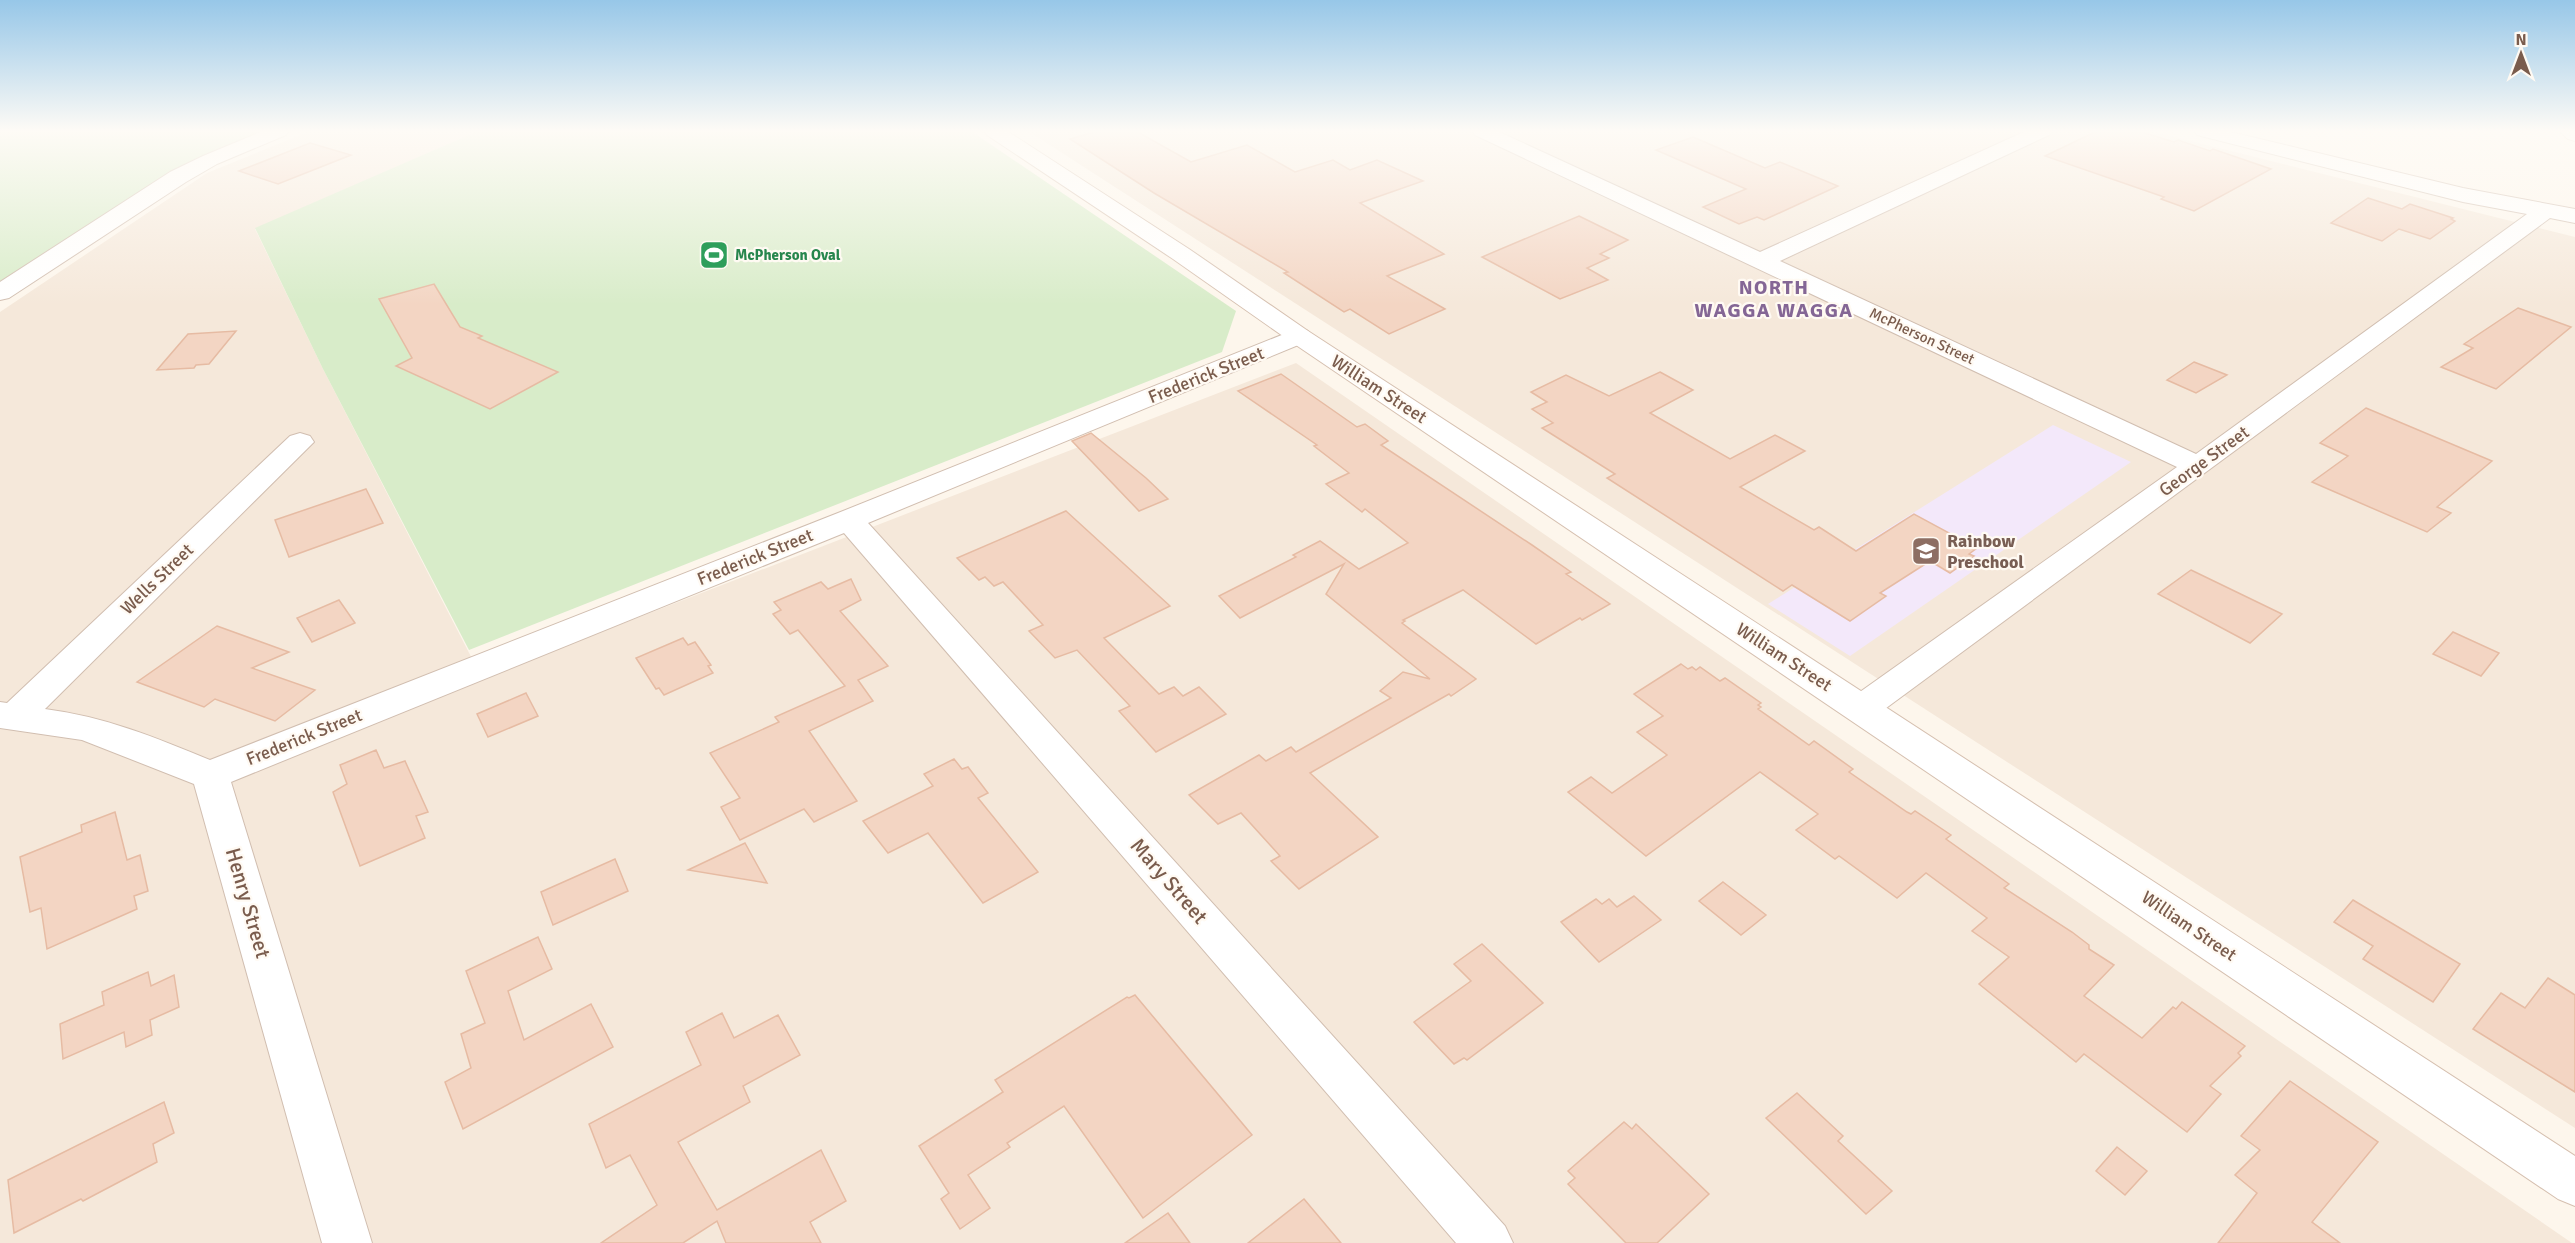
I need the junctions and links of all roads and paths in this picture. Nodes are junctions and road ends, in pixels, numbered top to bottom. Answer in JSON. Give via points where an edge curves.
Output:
{"nodes":[{"id":1,"x":160,"y":189,"type":"edge"},
{"id":2,"x":1083,"y":189,"type":"edge"},
{"id":3,"x":1610,"y":189,"type":"edge"},
{"id":4,"x":1915,"y":189,"type":"edge"},
{"id":5,"x":2439,"y":189,"type":"edge"},
{"id":6,"x":2545,"y":211,"type":"junction"},
{"id":7,"x":2575,"y":216,"type":"edge"},
{"id":8,"x":1763,"y":260,"type":"junction"},
{"id":9,"x":0,"y":293,"type":"edge"},
{"id":10,"x":1299,"y":336,"type":"junction"},
{"id":11,"x":300,"y":442,"type":"dead end"},
{"id":12,"x":2198,"y":466,"type":"junction"},
{"id":13,"x":849,"y":520,"type":"junction"},
{"id":14,"x":1862,"y":708,"type":"junction"},
{"id":15,"x":7,"y":716,"type":"edge"},
{"id":16,"x":210,"y":775,"type":"junction"},
{"id":17,"x":2575,"y":1183,"type":"edge"},
{"id":18,"x":347,"y":1243,"type":"edge"},
{"id":19,"x":1488,"y":1243,"type":"edge"}],
"edges":[{"from":1,"to":9,"type":"street"},
{"from":2,"to":10,"type":"street","name":"William Street"},
{"from":3,"to":8,"type":"street","name":"McPherson Street"},
{"from":4,"to":8,"type":"street"},
{"from":5,"to":6,"type":"street"},
{"from":6,"to":7,"type":"street"},
{"from":6,"to":12,"type":"street","name":"George Street"},
{"from":8,"to":12,"type":"street","name":"McPherson Street"},
{"from":10,"to":13,"type":"street","name":"Frederick Street"},
{"from":10,"to":14,"type":"street","name":"William Street"},
{"from":11,"to":15,"type":"street","name":"Wells Street"},
{"from":12,"to":14,"type":"street","name":"George Street"},
{"from":13,"to":16,"type":"street","name":"Frederick Street"},
{"from":13,"to":19,"type":"street","name":"Mary Street"},
{"from":14,"to":17,"type":"street","name":"William Street"},
{"from":15,"to":16,"type":"street","via":[[85,727]]},
{"from":16,"to":18,"type":"street","name":"Henry Street"}]}
